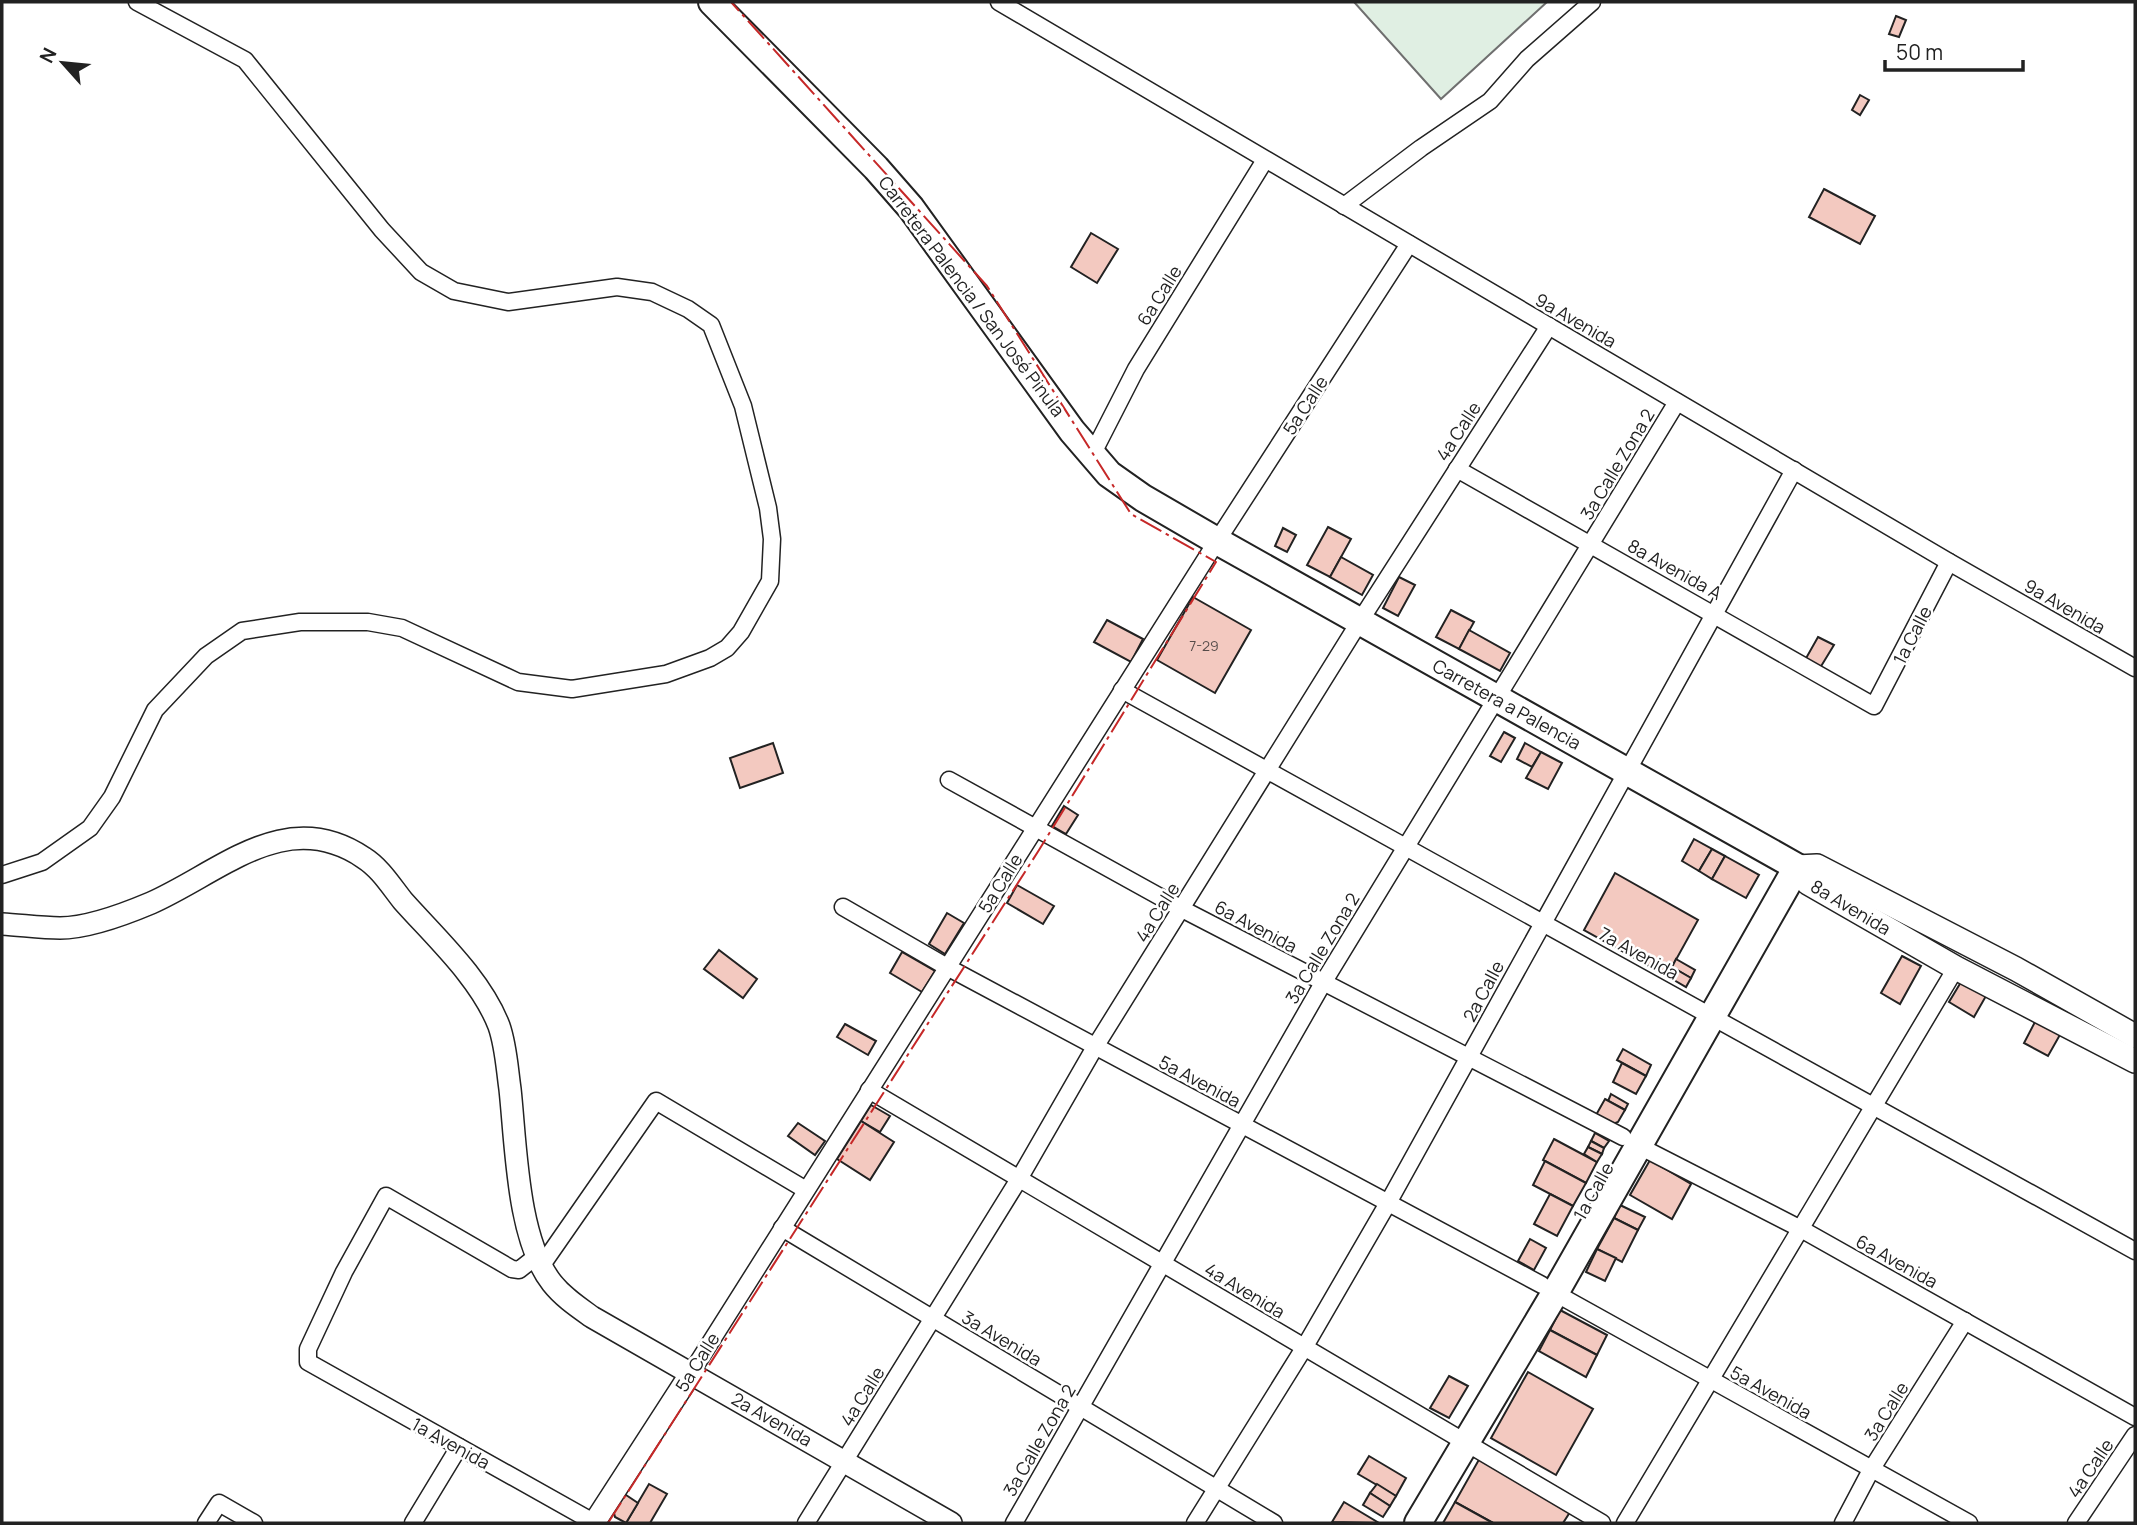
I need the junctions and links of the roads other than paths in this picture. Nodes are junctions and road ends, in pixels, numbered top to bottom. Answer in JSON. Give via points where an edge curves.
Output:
{"nodes":[{"id":1,"x":137,"y":2,"type":"edge"},
{"id":2,"x":712,"y":2,"type":"edge"},
{"id":3,"x":999,"y":2,"type":"edge"},
{"id":4,"x":1592,"y":2,"type":"edge"},
{"id":5,"x":1265,"y":160,"type":"junction"},
{"id":6,"x":1344,"y":206,"type":"junction"},
{"id":7,"x":1409,"y":244,"type":"junction"},
{"id":8,"x":1549,"y":326,"type":"junction"},
{"id":9,"x":1677,"y":402,"type":"junction"},
{"id":10,"x":1092,"y":455,"type":"junction"},
{"id":11,"x":1457,"y":469,"type":"junction"},
{"id":12,"x":1794,"y":470,"type":"junction"},
{"id":13,"x":1217,"y":541,"type":"junction"},
{"id":14,"x":1591,"y":545,"type":"junction"},
{"id":15,"x":1949,"y":562,"type":"junction"},
{"id":16,"x":1714,"y":614,"type":"junction"},
{"id":17,"x":1360,"y":621,"type":"junction"},
{"id":18,"x":2135,"y":668,"type":"edge"},
{"id":19,"x":1122,"y":691,"type":"junction"},
{"id":20,"x":1498,"y":699,"type":"junction"},
{"id":21,"x":1873,"y":705,"type":"joint"},
{"id":22,"x":1626,"y":771,"type":"junction"},
{"id":23,"x":1266,"y":772,"type":"junction"},
{"id":24,"x":949,"y":780,"type":"dead end"},
{"id":25,"x":1034,"y":829,"type":"junction"},
{"id":26,"x":1405,"y":846,"type":"junction"},
{"id":27,"x":1789,"y":863,"type":"junction"},
{"id":28,"x":2,"y":875,"type":"edge"},
{"id":29,"x":843,"y":906,"type":"dead end"},
{"id":30,"x":1182,"y":909,"type":"junction"},
{"id":31,"x":1542,"y":921,"type":"junction"},
{"id":32,"x":2,"y":924,"type":"edge"},
{"id":33,"x":947,"y":967,"type":"junction"},
{"id":34,"x":1956,"y":968,"type":"junction"},
{"id":35,"x":1323,"y":983,"type":"junction"},
{"id":36,"x":1705,"y":1011,"type":"junction"},
{"id":37,"x":2135,"y":1036,"type":"edge"},
{"id":38,"x":1095,"y":1046,"type":"junction"},
{"id":39,"x":1469,"y":1057,"type":"junction"},
{"id":40,"x":2135,"y":1061,"type":"edge"},
{"id":41,"x":869,"y":1090,"type":"junction"},
{"id":42,"x":1876,"y":1106,"type":"junction"},
{"id":43,"x":1240,"y":1124,"type":"junction"},
{"id":44,"x":1630,"y":1141,"type":"junction"},
{"id":45,"x":1019,"y":1179,"type":"junction"},
{"id":46,"x":806,"y":1190,"type":"junction"},
{"id":47,"x":1388,"y":1203,"type":"junction"},
{"id":48,"x":782,"y":1228,"type":"junction"},
{"id":49,"x":1801,"y":1229,"type":"junction"},
{"id":50,"x":2135,"y":1251,"type":"edge"},
{"id":51,"x":540,"y":1260,"type":"junction"},
{"id":52,"x":1163,"y":1264,"type":"junction"},
{"id":53,"x":1549,"y":1289,"type":"junction"},
{"id":54,"x":933,"y":1318,"type":"junction"},
{"id":55,"x":1965,"y":1321,"type":"junction"},
{"id":56,"x":1304,"y":1348,"type":"junction"},
{"id":57,"x":691,"y":1373,"type":"junction"},
{"id":58,"x":1711,"y":1380,"type":"junction"},
{"id":59,"x":1080,"y":1407,"type":"junction"},
{"id":60,"x":2135,"y":1418,"type":"edge"},
{"id":61,"x":2135,"y":1435,"type":"edge"},
{"id":62,"x":1463,"y":1441,"type":"junction"},
{"id":63,"x":459,"y":1447,"type":"junction"},
{"id":64,"x":844,"y":1460,"type":"junction"},
{"id":65,"x":1871,"y":1470,"type":"junction"},
{"id":66,"x":1216,"y":1488,"type":"junction"},
{"id":67,"x":206,"y":1523,"type":"edge"},
{"id":68,"x":254,"y":1523,"type":"edge"},
{"id":69,"x":413,"y":1523,"type":"edge"},
{"id":70,"x":595,"y":1523,"type":"edge"},
{"id":71,"x":806,"y":1523,"type":"edge"},
{"id":72,"x":951,"y":1523,"type":"edge"},
{"id":73,"x":1014,"y":1523,"type":"edge"},
{"id":74,"x":1195,"y":1523,"type":"edge"},
{"id":75,"x":1274,"y":1523,"type":"edge"},
{"id":76,"x":1403,"y":1523,"type":"edge"},
{"id":77,"x":1418,"y":1523,"type":"edge"},
{"id":78,"x":1602,"y":1523,"type":"edge"},
{"id":79,"x":1625,"y":1523,"type":"edge"},
{"id":80,"x":1843,"y":1523,"type":"edge"},
{"id":81,"x":1969,"y":1523,"type":"edge"},
{"id":82,"x":2076,"y":1523,"type":"edge"}],
"edges":[{"from":1,"to":28,"type":"street","via":[[246,60],[382,230],[421,272],[454,291],[508,302],[617,287],[652,292],[711,325],[743,406],[768,508],[770,581],[741,632],[710,658],[666,674],[572,689],[518,682],[401,628],[368,622],[300,622],[242,631],[206,656],[156,710],[112,797],[90,828],[42,862]]},
{"from":2,"to":10,"type":"main road","name":"Carretera Palencia / San José Pinula","via":[[911,208]]},
{"from":3,"to":5,"type":"street","name":"9a Avenida"},
{"from":4,"to":6,"type":"street","via":[[1527,59],[1490,102]]},
{"from":5,"to":6,"type":"street","name":"9a Avenida"},
{"from":5,"to":10,"type":"street","name":"6a Calle","via":[[1136,369]]},
{"from":6,"to":7,"type":"street","name":"9a Avenida"},
{"from":7,"to":8,"type":"street","name":"9a Avenida"},
{"from":7,"to":13,"type":"street","name":"5a Calle"},
{"from":8,"to":9,"type":"street","name":"9a Avenida"},
{"from":8,"to":11,"type":"street","name":"4a Calle"},
{"from":9,"to":12,"type":"street","name":"9a Avenida"},
{"from":9,"to":14,"type":"street","name":"3a Calle Zona 2"},
{"from":10,"to":13,"type":"main road","name":"Carretera Palencia / San José Pinula","via":[[1109,474],[1143,498]]},
{"from":11,"to":14,"type":"street","name":"8a Avenida A"},
{"from":11,"to":17,"type":"street","name":"4a Calle"},
{"from":12,"to":15,"type":"street","name":"9a Avenida"},
{"from":12,"to":16,"type":"street","name":"2a Calle"},
{"from":13,"to":17,"type":"main road","name":"Carretera a Palencia"},
{"from":13,"to":19,"type":"street","name":"5a Calle"},
{"from":14,"to":16,"type":"street","name":"8a Avenida A"},
{"from":14,"to":20,"type":"street","name":"3a Calle Zona 2"},
{"from":15,"to":18,"type":"street","name":"9a Avenida"},
{"from":15,"to":21,"type":"street","name":"1a Calle"},
{"from":16,"to":21,"type":"street","name":"8a Avenida A"},
{"from":16,"to":22,"type":"street","name":"2a Calle"},
{"from":17,"to":20,"type":"main road","name":"Carretera a Palencia"},
{"from":17,"to":23,"type":"street","name":"4a Calle"},
{"from":19,"to":23,"type":"street","name":"7a Avenida"},
{"from":19,"to":25,"type":"street","name":"5a Calle"},
{"from":20,"to":22,"type":"main road","name":"Carretera a Palencia"},
{"from":20,"to":26,"type":"street","name":"3a Calle Zona 2"},
{"from":22,"to":27,"type":"main road","name":"Carretera a Palencia"},
{"from":22,"to":31,"type":"street","name":"2a Calle"},
{"from":23,"to":26,"type":"street","name":"7a Avenida"},
{"from":23,"to":30,"type":"street","name":"4a Calle"},
{"from":24,"to":25,"type":"street","name":"6a Avenida"},
{"from":25,"to":30,"type":"street","name":"6a Avenida"},
{"from":25,"to":33,"type":"street","name":"5a Calle"},
{"from":26,"to":31,"type":"street","name":"7a Avenida"},
{"from":26,"to":35,"type":"street","name":"3a Calle Zona 2"},
{"from":27,"to":34,"type":"main road","name":"8a Avenida","via":[[1808,883]]},
{"from":27,"to":36,"type":"main road","name":"1a Calle"},
{"from":27,"to":37,"type":"main road","name":"8a Avenida","via":[[1817,866]]},
{"from":29,"to":33,"type":"street","name":"5a Avenida"},
{"from":30,"to":35,"type":"street","name":"6a Avenida"},
{"from":30,"to":38,"type":"street","name":"4a Calle"},
{"from":31,"to":36,"type":"street","name":"7a Avenida"},
{"from":31,"to":39,"type":"street","name":"2a Calle"},
{"from":32,"to":51,"type":"street","name":"2a Avenida","via":[[62,928],[124,913],[273,842],[318,838],[352,850],[371,862],[433,934],[483,996],[499,1026],[524,1212]]},
{"from":33,"to":38,"type":"street","name":"5a Avenida"},
{"from":33,"to":41,"type":"street","name":"5a Calle"},
{"from":34,"to":40,"type":"main road","name":"8a Avenida"},
{"from":34,"to":42,"type":"street"},
{"from":35,"to":39,"type":"street","name":"6a Avenida"},
{"from":35,"to":43,"type":"street","name":"3a Calle Zona 2"},
{"from":36,"to":42,"type":"street","name":"7a Avenida"},
{"from":36,"to":44,"type":"main road","name":"1a Calle"},
{"from":38,"to":43,"type":"street","name":"5a Avenida"},
{"from":38,"to":45,"type":"street","name":"4a Calle"},
{"from":39,"to":44,"type":"street","name":"6a Avenida"},
{"from":39,"to":47,"type":"street","name":"2a Calle"},
{"from":41,"to":45,"type":"street","name":"4a Avenida"},
{"from":41,"to":46,"type":"street","name":"5a Calle"},
{"from":42,"to":49,"type":"street"},
{"from":42,"to":50,"type":"street","name":"7a Avenida"},
{"from":43,"to":47,"type":"street","name":"5a Avenida"},
{"from":43,"to":52,"type":"street","name":"3a Calle Zona 2"},
{"from":44,"to":49,"type":"street","name":"6a Avenida"},
{"from":44,"to":53,"type":"main road","name":"1a Calle"},
{"from":45,"to":52,"type":"street","name":"4a Avenida"},
{"from":45,"to":54,"type":"street","name":"4a Calle"},
{"from":46,"to":48,"type":"street","name":"5a Calle"},
{"from":46,"to":51,"type":"street","via":[[656,1101]]},
{"from":47,"to":53,"type":"street","name":"5a Avenida"},
{"from":47,"to":56,"type":"street","name":"2a Calle"},
{"from":48,"to":54,"type":"street","name":"3a Avenida"},
{"from":48,"to":57,"type":"street","name":"5a Calle"},
{"from":49,"to":55,"type":"street","name":"6a Avenida"},
{"from":49,"to":58,"type":"street"},
{"from":51,"to":57,"type":"street","name":"2a Avenida","via":[[551,1283],[569,1301]]},
{"from":51,"to":63,"type":"street","name":"1a Avenida","via":[[512,1269],[386,1196],[308,1349],[308,1362]]},
{"from":52,"to":56,"type":"street","name":"4a Avenida"},
{"from":52,"to":59,"type":"street","name":"3a Calle Zona 2"},
{"from":53,"to":58,"type":"street","name":"5a Avenida"},
{"from":53,"to":62,"type":"main road","name":"1a Calle"},
{"from":54,"to":59,"type":"street","name":"3a Avenida"},
{"from":54,"to":64,"type":"street","name":"4a Calle"},
{"from":55,"to":60,"type":"street","name":"6a Avenida"},
{"from":55,"to":65,"type":"street","name":"3a Calle"},
{"from":56,"to":62,"type":"street","name":"4a Avenida"},
{"from":56,"to":66,"type":"street","name":"2a Calle"},
{"from":57,"to":64,"type":"street","name":"2a Avenida"},
{"from":57,"to":70,"type":"street","name":"5a Calle"},
{"from":58,"to":65,"type":"street","name":"5a Avenida"},
{"from":58,"to":79,"type":"street"},
{"from":59,"to":66,"type":"street","name":"3a Avenida"},
{"from":59,"to":73,"type":"street","name":"3a Calle Zona 2"},
{"from":61,"to":82,"type":"street","name":"4a Calle"},
{"from":62,"to":76,"type":"main road","name":"1a Calle"},
{"from":62,"to":77,"type":"main road","name":"1a Calle"},
{"from":62,"to":78,"type":"street","name":"4a Avenida"},
{"from":63,"to":69,"type":"street"},
{"from":63,"to":70,"type":"street","name":"1a Avenida"},
{"from":64,"to":71,"type":"street","name":"4a Calle"},
{"from":64,"to":72,"type":"street","name":"2a Avenida"},
{"from":65,"to":80,"type":"street","name":"3a Calle"},
{"from":65,"to":81,"type":"street","name":"5a Avenida"},
{"from":66,"to":74,"type":"street","name":"2a Calle"},
{"from":66,"to":75,"type":"street","name":"3a Avenida"},
{"from":67,"to":68,"type":"street","via":[[219,1503]]}]}
